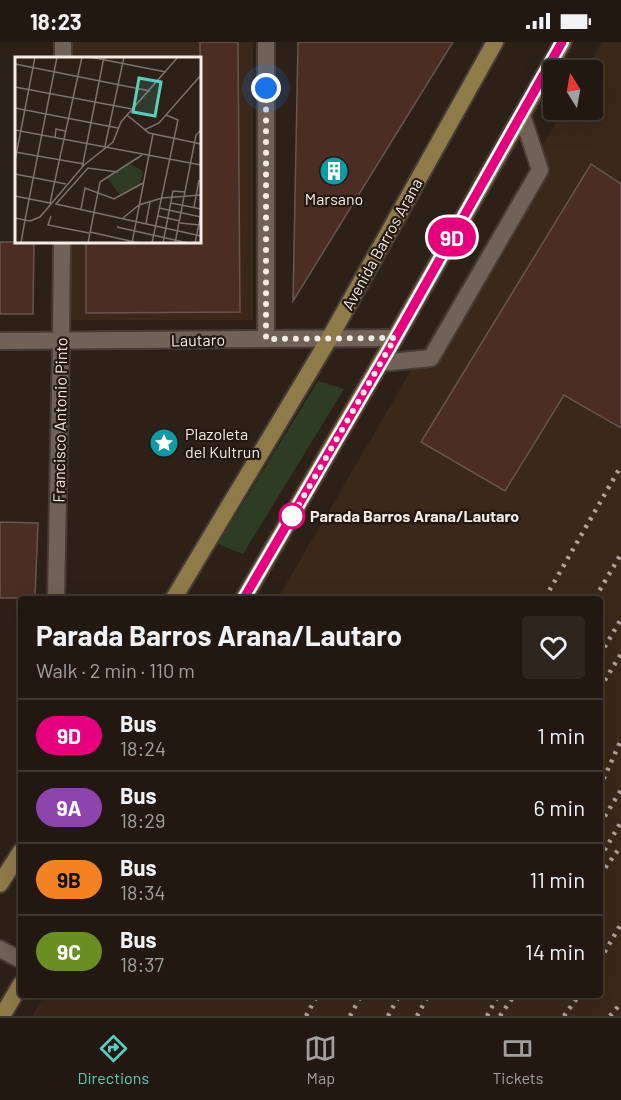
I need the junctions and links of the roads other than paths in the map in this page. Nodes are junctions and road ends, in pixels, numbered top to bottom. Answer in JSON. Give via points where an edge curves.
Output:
{"nodes":[{"id":1,"x":266,"y":42,"type":"edge"},
{"id":2,"x":495,"y":42,"type":"edge"},
{"id":3,"x":562,"y":42,"type":"edge"},
{"id":4,"x":522,"y":115,"type":"junction"},
{"id":5,"x":62,"y":243,"type":"edge"},
{"id":6,"x":395,"y":338,"type":"junction"},
{"id":7,"x":266,"y":339,"type":"junction"},
{"id":8,"x":329,"y":339,"type":"junction"},
{"id":9,"x":0,"y":341,"type":"edge"},
{"id":10,"x":61,"y":341,"type":"junction"},
{"id":11,"x":381,"y":363,"type":"junction"},
{"id":12,"x":56,"y":596,"type":"edge"},
{"id":13,"x":175,"y":596,"type":"edge"},
{"id":14,"x":245,"y":596,"type":"edge"},
{"id":15,"x":18,"y":856,"type":"edge"},
{"id":16,"x":0,"y":884,"type":"edge"},
{"id":17,"x":0,"y":949,"type":"edge"},
{"id":18,"x":18,"y":958,"type":"edge"},
{"id":19,"x":18,"y":989,"type":"edge"},
{"id":20,"x":2,"y":1016,"type":"edge"}],
"edges":[{"from":1,"to":7,"type":"street"},
{"from":2,"to":8,"type":"main road","name":"Avenida Barros Arana"},
{"from":3,"to":4,"type":"main road"},
{"from":4,"to":6,"type":"main road"},
{"from":4,"to":11,"type":"street","via":[[540,170],[431,358]]},
{"from":5,"to":10,"type":"street","name":"Francisco Antonio Pinto"},
{"from":6,"to":8,"type":"street","name":"Lautaro"},
{"from":6,"to":11,"type":"main road"},
{"from":7,"to":8,"type":"street","name":"Lautaro"},
{"from":7,"to":10,"type":"street","name":"Lautaro"},
{"from":8,"to":13,"type":"main road","name":"Avenida Barros Arana"},
{"from":9,"to":10,"type":"street","name":"Lautaro"},
{"from":10,"to":12,"type":"street","name":"Francisco Antonio Pinto"},
{"from":11,"to":14,"type":"main road"},
{"from":15,"to":16,"type":"main road"},
{"from":17,"to":18,"type":"street"},
{"from":19,"to":20,"type":"main road"}]}
